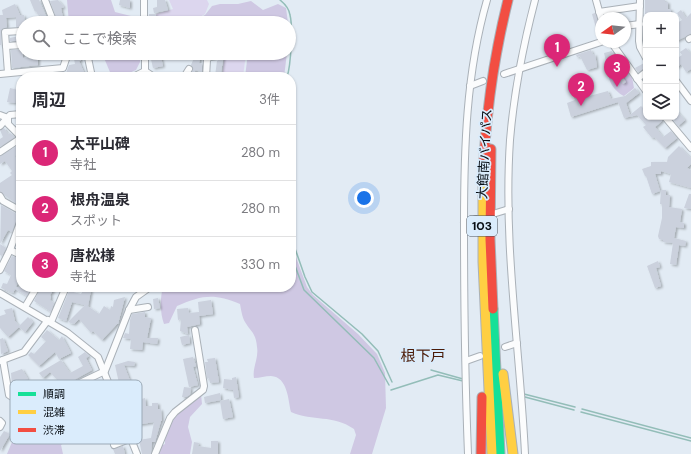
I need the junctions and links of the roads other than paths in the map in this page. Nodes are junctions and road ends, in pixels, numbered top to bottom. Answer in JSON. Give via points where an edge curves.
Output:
{"nodes":[{"id":1,"x":45,"y":0,"type":"edge"},
{"id":2,"x":144,"y":0,"type":"edge"},
{"id":3,"x":487,"y":0,"type":"edge"},
{"id":4,"x":509,"y":0,"type":"edge"},
{"id":5,"x":535,"y":0,"type":"edge"},
{"id":6,"x":596,"y":0,"type":"edge"},
{"id":7,"x":640,"y":3,"type":"edge"},
{"id":8,"x":599,"y":12,"type":"edge"},
{"id":9,"x":612,"y":12,"type":"edge"},
{"id":10,"x":51,"y":16,"type":"edge"},
{"id":11,"x":144,"y":16,"type":"edge"},
{"id":12,"x":640,"y":24,"type":"junction"},
{"id":13,"x":631,"y":25,"type":"edge"},
{"id":14,"x":16,"y":31,"type":"edge"},
{"id":15,"x":595,"y":44,"type":"edge"},
{"id":16,"x":16,"y":45,"type":"edge"},
{"id":17,"x":6,"y":46,"type":"junction"},
{"id":18,"x":615,"y":48,"type":"edge"},
{"id":19,"x":643,"y":52,"type":"edge"},
{"id":20,"x":7,"y":58,"type":"junction"},
{"id":21,"x":0,"y":59,"type":"edge"},
{"id":22,"x":65,"y":60,"type":"edge"},
{"id":23,"x":88,"y":60,"type":"edge"},
{"id":24,"x":145,"y":60,"type":"edge"},
{"id":25,"x":207,"y":60,"type":"edge"},
{"id":26,"x":189,"y":69,"type":"dead end"},
{"id":27,"x":520,"y":69,"type":"junction"},
{"id":28,"x":40,"y":70,"type":"joint"},
{"id":29,"x":145,"y":71,"type":"edge"},
{"id":30,"x":16,"y":72,"type":"edge"},
{"id":31,"x":19,"y":72,"type":"edge"},
{"id":32,"x":91,"y":72,"type":"edge"},
{"id":33,"x":187,"y":72,"type":"edge"},
{"id":34,"x":206,"y":72,"type":"edge"},
{"id":35,"x":8,"y":73,"type":"junction"},
{"id":36,"x":0,"y":74,"type":"edge"},
{"id":37,"x":504,"y":74,"type":"dead end"},
{"id":38,"x":643,"y":74,"type":"edge"},
{"id":39,"x":637,"y":79,"type":"junction"},
{"id":40,"x":483,"y":81,"type":"dead end"},
{"id":41,"x":678,"y":84,"type":"edge"},
{"id":42,"x":470,"y":86,"type":"junction"},
{"id":43,"x":643,"y":87,"type":"edge"},
{"id":44,"x":691,"y":101,"type":"edge"},
{"id":45,"x":16,"y":114,"type":"edge"},
{"id":46,"x":0,"y":115,"type":"edge"},
{"id":47,"x":8,"y":118,"type":"junction"},
{"id":48,"x":668,"y":120,"type":"edge"},
{"id":49,"x":0,"y":126,"type":"edge"},
{"id":50,"x":16,"y":133,"type":"edge"},
{"id":51,"x":16,"y":141,"type":"edge"},
{"id":52,"x":691,"y":148,"type":"edge"},
{"id":53,"x":0,"y":152,"type":"edge"},
{"id":54,"x":0,"y":196,"type":"edge"},
{"id":55,"x":16,"y":208,"type":"edge"},
{"id":56,"x":509,"y":209,"type":"junction"},
{"id":57,"x":496,"y":212,"type":"dead end"},
{"id":58,"x":476,"y":219,"type":"dead end"},
{"id":59,"x":464,"y":223,"type":"junction"},
{"id":60,"x":16,"y":234,"type":"edge"},
{"id":61,"x":10,"y":250,"type":"junction"},
{"id":62,"x":16,"y":253,"type":"edge"},
{"id":63,"x":483,"y":262,"type":"junction"},
{"id":64,"x":0,"y":270,"type":"edge"},
{"id":65,"x":492,"y":280,"type":"junction"},
{"id":66,"x":34,"y":292,"type":"edge"},
{"id":67,"x":64,"y":292,"type":"edge"},
{"id":68,"x":143,"y":292,"type":"edge"},
{"id":69,"x":0,"y":293,"type":"edge"},
{"id":70,"x":25,"y":307,"type":"junction"},
{"id":71,"x":148,"y":307,"type":"dead end"},
{"id":72,"x":128,"y":310,"type":"junction"},
{"id":73,"x":50,"y":321,"type":"junction"},
{"id":74,"x":195,"y":330,"type":"dead end"},
{"id":75,"x":517,"y":343,"type":"junction"},
{"id":76,"x":505,"y":347,"type":"dead end"},
{"id":77,"x":480,"y":356,"type":"dead end"},
{"id":78,"x":1,"y":361,"type":"edge"},
{"id":79,"x":466,"y":361,"type":"junction"},
{"id":80,"x":105,"y":372,"type":"junction"},
{"id":81,"x":87,"y":380,"type":"edge"},
{"id":82,"x":108,"y":380,"type":"edge"},
{"id":83,"x":10,"y":396,"type":"edge"},
{"id":84,"x":0,"y":422,"type":"edge"},
{"id":85,"x":0,"y":426,"type":"edge"},
{"id":86,"x":134,"y":444,"type":"edge"},
{"id":87,"x":138,"y":454,"type":"edge"},
{"id":88,"x":155,"y":454,"type":"edge"},
{"id":89,"x":468,"y":454,"type":"edge"},
{"id":90,"x":481,"y":454,"type":"edge"},
{"id":91,"x":492,"y":454,"type":"edge"},
{"id":92,"x":500,"y":454,"type":"edge"},
{"id":93,"x":513,"y":454,"type":"edge"},
{"id":94,"x":525,"y":454,"type":"edge"}],
"edges":[{"from":1,"to":10,"type":"street"},
{"from":2,"to":11,"type":"street"},
{"from":3,"to":42,"type":"street"},
{"from":4,"to":63,"type":"highway","name":"大館南バイパス","number":"103","via":[[494,55],[487,97],[482,165]]},
{"from":4,"to":65,"type":"highway","name":"大館南バイパス","number":"103","via":[[497,70],[492,132]]},
{"from":5,"to":27,"type":"street"},
{"from":6,"to":8,"type":"street"},
{"from":7,"to":9,"type":"street"},
{"from":7,"to":12,"type":"street"},
{"from":12,"to":13,"type":"street"},
{"from":12,"to":19,"type":"street","via":[[640,47]]},
{"from":14,"to":17,"type":"street","via":[[5,32]]},
{"from":15,"to":27,"type":"street"},
{"from":16,"to":17,"type":"street"},
{"from":17,"to":20,"type":"street"},
{"from":18,"to":39,"type":"street"},
{"from":20,"to":21,"type":"street"},
{"from":20,"to":35,"type":"street"},
{"from":22,"to":28,"type":"street","via":[[63,68]]},
{"from":23,"to":32,"type":"street"},
{"from":24,"to":29,"type":"street"},
{"from":25,"to":34,"type":"street"},
{"from":26,"to":33,"type":"street"},
{"from":27,"to":37,"type":"street"},
{"from":27,"to":56,"type":"street","via":[[510,141]]},
{"from":28,"to":31,"type":"street"},
{"from":30,"to":35,"type":"street"},
{"from":35,"to":36,"type":"street"},
{"from":38,"to":39,"type":"street"},
{"from":39,"to":43,"type":"street"},
{"from":40,"to":42,"type":"street"},
{"from":41,"to":44,"type":"street"},
{"from":42,"to":59,"type":"street","via":[[464,149]]},
{"from":45,"to":47,"type":"street"},
{"from":46,"to":47,"type":"street"},
{"from":47,"to":49,"type":"street"},
{"from":47,"to":50,"type":"street","via":[[8,124]]},
{"from":48,"to":52,"type":"street"},
{"from":51,"to":53,"type":"street"},
{"from":54,"to":55,"type":"street"},
{"from":56,"to":57,"type":"street"},
{"from":56,"to":75,"type":"street"},
{"from":58,"to":59,"type":"street"},
{"from":59,"to":79,"type":"street"},
{"from":60,"to":61,"type":"street"},
{"from":61,"to":62,"type":"street"},
{"from":61,"to":64,"type":"street"},
{"from":63,"to":90,"type":"highway"},
{"from":63,"to":91,"type":"highway","name":"大館南バイパス","number":"103"},
{"from":65,"to":92,"type":"highway","name":"大館南バイパス","number":"103"},
{"from":65,"to":93,"type":"highway"},
{"from":66,"to":70,"type":"street"},
{"from":67,"to":73,"type":"street"},
{"from":68,"to":72,"type":"street","via":[[136,297]]},
{"from":69,"to":70,"type":"street"},
{"from":70,"to":73,"type":"street"},
{"from":71,"to":72,"type":"street"},
{"from":72,"to":80,"type":"street"},
{"from":73,"to":78,"type":"street","via":[[24,352]]},
{"from":73,"to":80,"type":"street","via":[[92,350]]},
{"from":74,"to":88,"type":"street","via":[[203,390],[170,418]]},
{"from":75,"to":76,"type":"street"},
{"from":75,"to":94,"type":"street"},
{"from":77,"to":79,"type":"street"},
{"from":78,"to":83,"type":"street"},
{"from":79,"to":89,"type":"street"},
{"from":80,"to":81,"type":"street"},
{"from":80,"to":82,"type":"street"},
{"from":84,"to":85,"type":"street"},
{"from":86,"to":87,"type":"street"}]}
